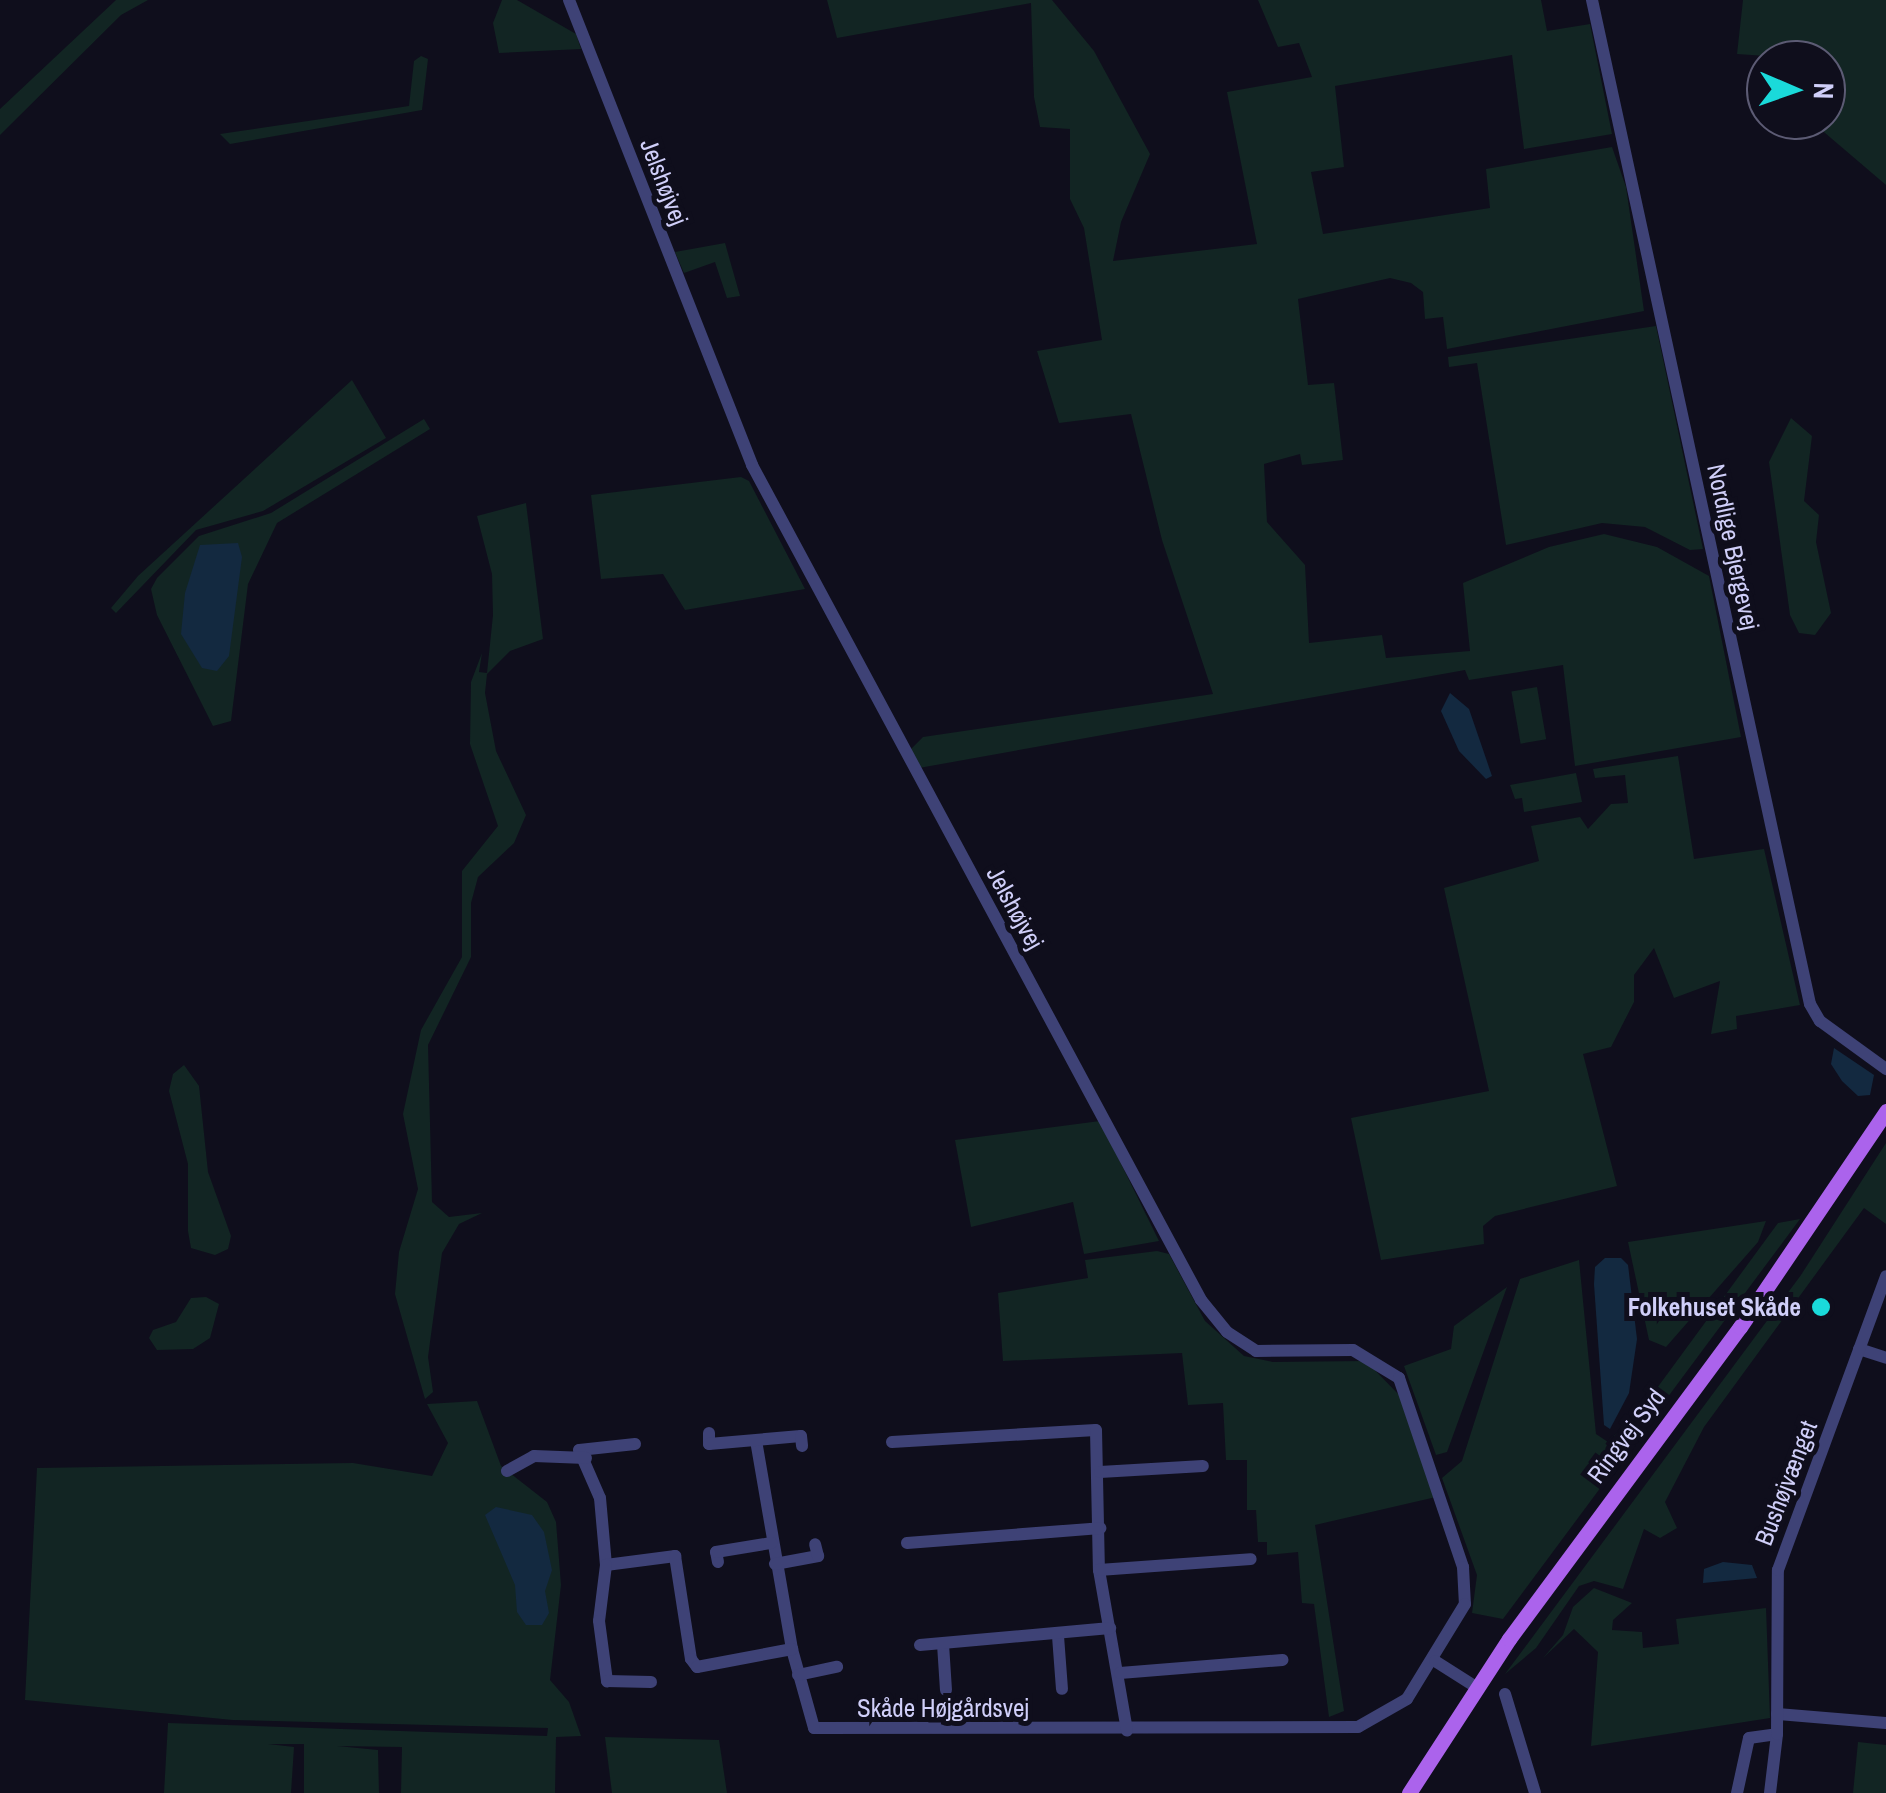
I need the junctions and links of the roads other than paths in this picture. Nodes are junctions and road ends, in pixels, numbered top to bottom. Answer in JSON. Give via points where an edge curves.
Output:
{"nodes":[{"id":1,"x":569,"y":0,"type":"edge"},
{"id":2,"x":1592,"y":0,"type":"edge"},
{"id":3,"x":1886,"y":1069,"type":"edge"},
{"id":4,"x":1886,"y":1111,"type":"edge"},
{"id":5,"x":1886,"y":1266,"type":"edge"},
{"id":6,"x":1886,"y":1276,"type":"edge"},
{"id":7,"x":1870,"y":1314,"type":"junction"},
{"id":8,"x":1859,"y":1349,"type":"junction"},
{"id":9,"x":1886,"y":1358,"type":"edge"},
{"id":10,"x":708,"y":1433,"type":"dead end"},
{"id":11,"x":756,"y":1441,"type":"junction"},
{"id":12,"x":892,"y":1442,"type":"dead end"},
{"id":13,"x":635,"y":1444,"type":"dead end"},
{"id":14,"x":802,"y":1446,"type":"dead end"},
{"id":15,"x":586,"y":1458,"type":"junction"},
{"id":16,"x":1204,"y":1466,"type":"dead end"},
{"id":17,"x":507,"y":1470,"type":"dead end"},
{"id":18,"x":1100,"y":1472,"type":"junction"},
{"id":19,"x":1100,"y":1528,"type":"junction"},
{"id":20,"x":908,"y":1542,"type":"dead end"},
{"id":21,"x":771,"y":1543,"type":"junction"},
{"id":22,"x":816,"y":1544,"type":"dead end"},
{"id":23,"x":1252,"y":1559,"type":"dead end"},
{"id":24,"x":718,"y":1562,"type":"dead end"},
{"id":25,"x":606,"y":1564,"type":"junction"},
{"id":26,"x":775,"y":1564,"type":"junction"},
{"id":27,"x":1099,"y":1570,"type":"junction"},
{"id":28,"x":1110,"y":1628,"type":"junction"},
{"id":29,"x":1058,"y":1636,"type":"junction"},
{"id":30,"x":943,"y":1644,"type":"junction"},
{"id":31,"x":920,"y":1645,"type":"dead end"},
{"id":32,"x":792,"y":1649,"type":"junction"},
{"id":33,"x":1282,"y":1660,"type":"dead end"},
{"id":34,"x":1435,"y":1661,"type":"junction"},
{"id":35,"x":838,"y":1667,"type":"dead end"},
{"id":36,"x":1120,"y":1673,"type":"junction"},
{"id":37,"x":798,"y":1675,"type":"junction"},
{"id":38,"x":651,"y":1682,"type":"dead end"},
{"id":39,"x":1476,"y":1687,"type":"junction"},
{"id":40,"x":1062,"y":1689,"type":"dead end"},
{"id":41,"x":946,"y":1690,"type":"dead end"},
{"id":42,"x":1505,"y":1694,"type":"dead end"},
{"id":43,"x":1778,"y":1714,"type":"junction"},
{"id":44,"x":1886,"y":1723,"type":"edge"},
{"id":45,"x":1127,"y":1732,"type":"junction"},
{"id":46,"x":1778,"y":1734,"type":"junction"},
{"id":47,"x":1408,"y":1793,"type":"edge"},
{"id":48,"x":1535,"y":1793,"type":"edge"},
{"id":49,"x":1737,"y":1793,"type":"edge"},
{"id":50,"x":1770,"y":1793,"type":"edge"}],
"edges":[{"from":1,"to":34,"type":"street","name":"Jelshøjvej","via":[[752,465],[1201,1300],[1242,1345],[1271,1354],[1364,1352],[1406,1388],[1468,1588],[1458,1624]]},
{"from":2,"to":3,"type":"street","name":"Nordlige Bjergevej","via":[[1810,1004],[1820,1021]]},
{"from":4,"to":39,"type":"main road","name":"Ringvej Syd","via":[[1750,1312]]},
{"from":5,"to":7,"type":"street","name":"Bushøjvænget"},
{"from":6,"to":7,"type":"street","name":"Bushøjvænget"},
{"from":7,"to":8,"type":"street","name":"Bushøjvænget"},
{"from":8,"to":9,"type":"street"},
{"from":8,"to":43,"type":"street","name":"Bushøjvænget","via":[[1778,1570]]},
{"from":10,"to":11,"type":"street","via":[[709,1444]]},
{"from":11,"to":14,"type":"street","via":[[801,1436]]},
{"from":11,"to":21,"type":"street","name":"Skåde Højgårdsvej"},
{"from":12,"to":18,"type":"street","via":[[1091,1428],[1098,1436]]},
{"from":13,"to":15,"type":"street","via":[[579,1450]]},
{"from":15,"to":17,"type":"street","via":[[534,1456]]},
{"from":15,"to":25,"type":"street","via":[[604,1516]]},
{"from":16,"to":18,"type":"street"},
{"from":18,"to":19,"type":"street"},
{"from":19,"to":20,"type":"street"},
{"from":19,"to":27,"type":"street"},
{"from":21,"to":24,"type":"street","via":[[716,1552]]},
{"from":21,"to":26,"type":"street","name":"Skåde Højgårdsvej"},
{"from":22,"to":26,"type":"street","via":[[818,1556]]},
{"from":23,"to":27,"type":"street"},
{"from":25,"to":32,"type":"street","via":[[675,1556],[690,1659],[698,1667]]},
{"from":25,"to":38,"type":"street","via":[[599,1621],[607,1680]]},
{"from":26,"to":32,"type":"street","name":"Skåde Højgårdsvej"},
{"from":27,"to":28,"type":"street"},
{"from":28,"to":29,"type":"street"},
{"from":28,"to":36,"type":"street"},
{"from":29,"to":30,"type":"street"},
{"from":29,"to":40,"type":"street","name":"Skåde Højgårdsvej"},
{"from":30,"to":31,"type":"street"},
{"from":30,"to":41,"type":"street","name":"Skåde Højgårdsvej"},
{"from":32,"to":37,"type":"street","name":"Skåde Højgårdsvej"},
{"from":33,"to":36,"type":"street"},
{"from":34,"to":39,"type":"street"},
{"from":34,"to":45,"type":"street","name":"Skåde Højgårdsvej","via":[[1407,1698],[1358,1728]]},
{"from":35,"to":37,"type":"street","name":"Skåde Højgårdsvej"},
{"from":36,"to":45,"type":"street"},
{"from":37,"to":45,"type":"street","name":"Skåde Højgårdsvej","via":[[809,1720],[822,1730]]},
{"from":39,"to":47,"type":"main road","name":"Ringvej Syd"},
{"from":42,"to":48,"type":"street"},
{"from":43,"to":44,"type":"street"},
{"from":43,"to":46,"type":"street","name":"Bushøjvænget"},
{"from":46,"to":49,"type":"street","via":[[1749,1738]]},
{"from":46,"to":50,"type":"street","name":"Bushøjvænget"}]}
